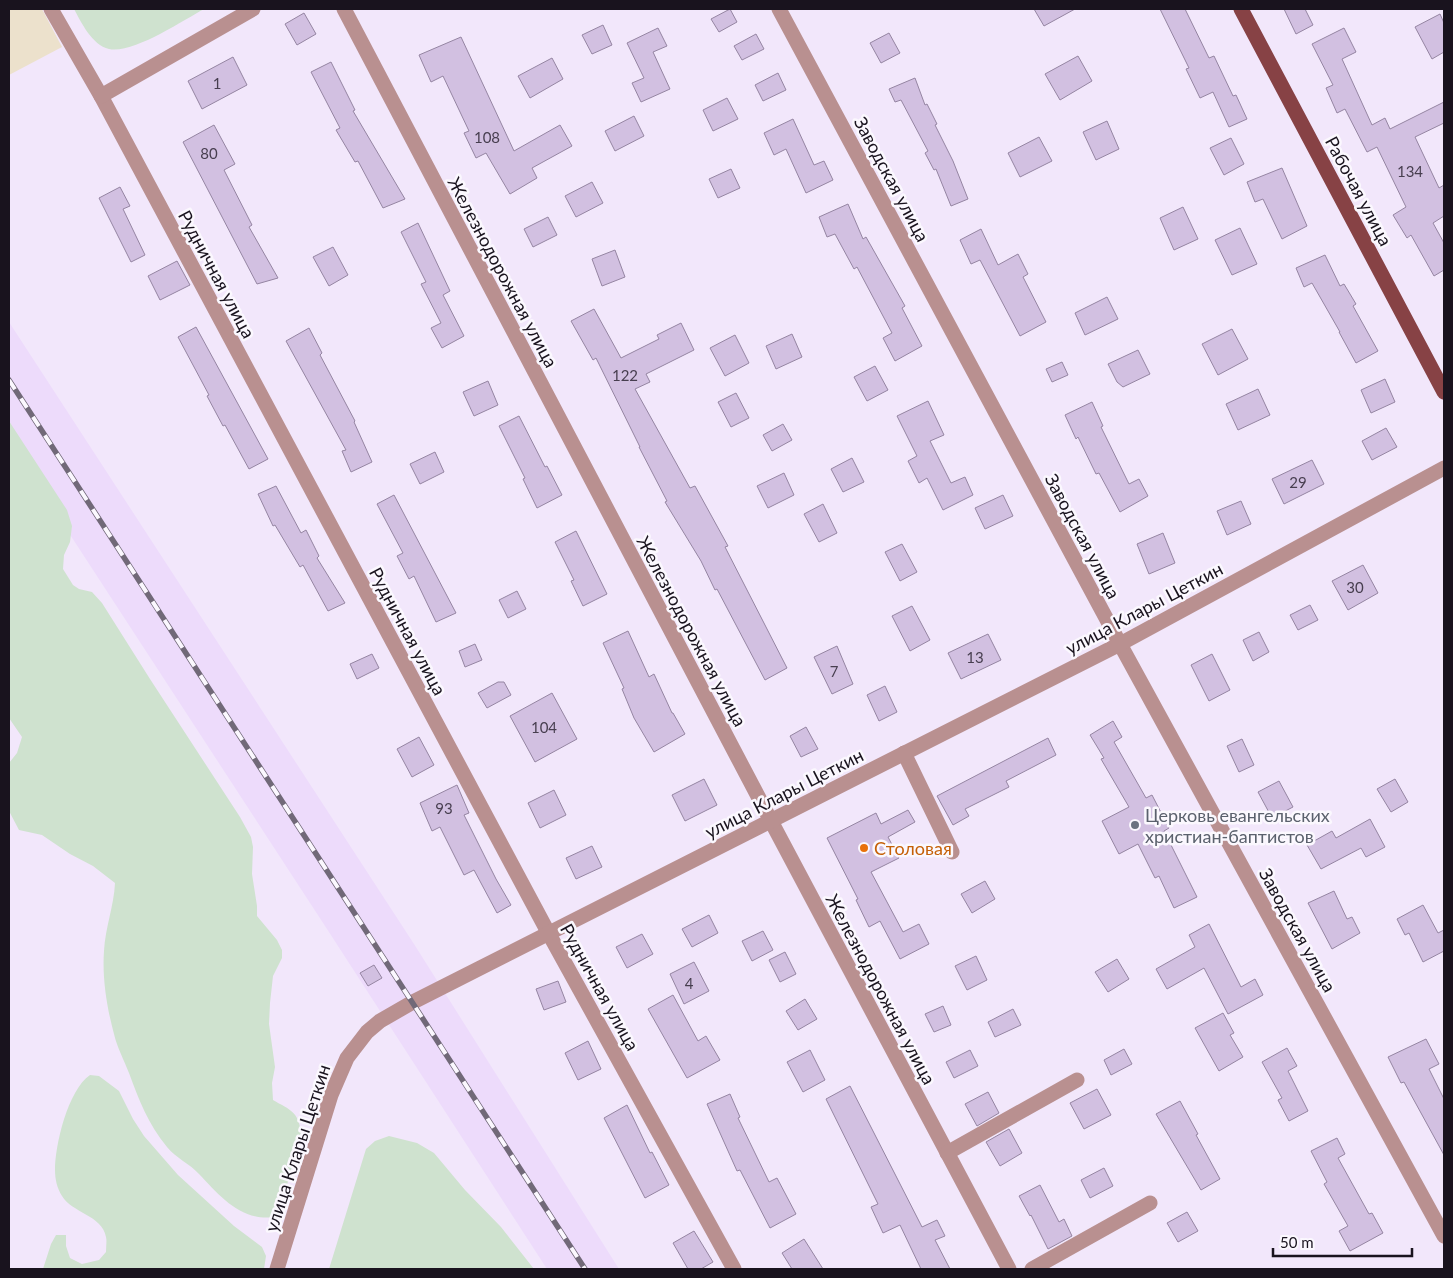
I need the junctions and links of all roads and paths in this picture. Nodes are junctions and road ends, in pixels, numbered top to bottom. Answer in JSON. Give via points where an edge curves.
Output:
{"nodes":[{"id":1,"x":51,"y":9,"type":"edge"},
{"id":2,"x":253,"y":9,"type":"edge"},
{"id":3,"x":344,"y":9,"type":"edge"},
{"id":4,"x":779,"y":9,"type":"edge"},
{"id":5,"x":1241,"y":9,"type":"edge"},
{"id":6,"x":101,"y":96,"type":"junction"},
{"id":7,"x":1444,"y":392,"type":"edge"},
{"id":8,"x":1444,"y":468,"type":"edge"},
{"id":9,"x":1120,"y":644,"type":"junction"},
{"id":10,"x":904,"y":753,"type":"junction"},
{"id":11,"x":771,"y":821,"type":"junction"},
{"id":12,"x":952,"y":852,"type":"dead end"},
{"id":13,"x":549,"y":934,"type":"junction"},
{"id":14,"x":1078,"y":1080,"type":"dead end"},
{"id":15,"x":947,"y":1153,"type":"junction"},
{"id":16,"x":1150,"y":1203,"type":"dead end"},
{"id":17,"x":1444,"y":1236,"type":"edge"},
{"id":18,"x":277,"y":1269,"type":"edge"},
{"id":19,"x":734,"y":1269,"type":"edge"},
{"id":20,"x":1009,"y":1269,"type":"edge"},
{"id":21,"x":1032,"y":1269,"type":"edge"}],
"edges":[{"from":1,"to":6,"type":"street","name":"Рудничная улица"},
{"from":2,"to":6,"type":"street"},
{"from":3,"to":11,"type":"street","name":"Железнодорожная улица"},
{"from":4,"to":9,"type":"street","name":"Заводская улица"},
{"from":5,"to":7,"type":"main road","name":"Рабочая улица"},
{"from":6,"to":13,"type":"street","name":"Рудничная улица"},
{"from":8,"to":9,"type":"street","name":"улица Клары Цеткин"},
{"from":9,"to":10,"type":"street","name":"улица Клары Цеткин"},
{"from":9,"to":17,"type":"street","name":"Заводская улица"},
{"from":10,"to":11,"type":"street","name":"улица Клары Цеткин"},
{"from":10,"to":12,"type":"street"},
{"from":11,"to":13,"type":"street","name":"улица Клары Цеткин"},
{"from":11,"to":15,"type":"street","name":"Железнодорожная улица"},
{"from":13,"to":18,"type":"street","name":"улица Клары Цеткин","via":[[413,1002],[380,1021],[357,1044],[331,1095]]},
{"from":13,"to":19,"type":"street","name":"Рудничная улица"},
{"from":14,"to":15,"type":"street"},
{"from":15,"to":20,"type":"street","name":"Железнодорожная улица"},
{"from":16,"to":21,"type":"street"}]}
